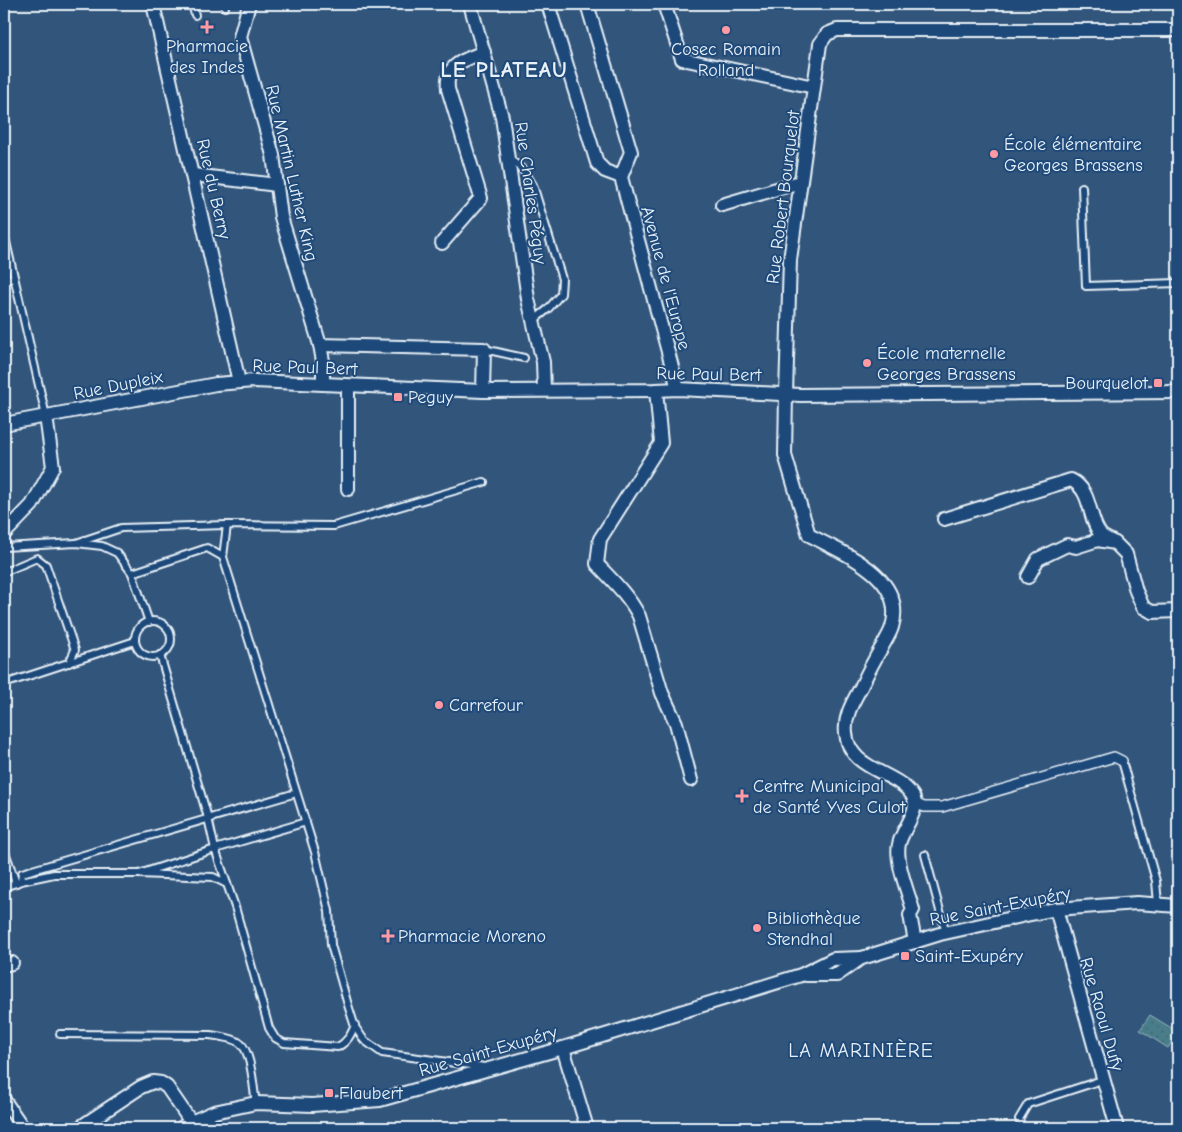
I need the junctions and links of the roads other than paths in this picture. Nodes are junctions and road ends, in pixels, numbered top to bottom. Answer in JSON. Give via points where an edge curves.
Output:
{"nodes":[{"id":1,"x":153,"y":4,"type":"edge"},
{"id":2,"x":192,"y":4,"type":"edge"},
{"id":3,"x":249,"y":4,"type":"edge"},
{"id":4,"x":470,"y":4,"type":"edge"},
{"id":5,"x":548,"y":4,"type":"edge"},
{"id":6,"x":587,"y":4,"type":"edge"},
{"id":7,"x":664,"y":4,"type":"edge"},
{"id":8,"x":195,"y":15,"type":"dead end"},
{"id":9,"x":1178,"y":30,"type":"edge"},
{"id":10,"x":484,"y":52,"type":"junction"},
{"id":11,"x":814,"y":87,"type":"junction"},
{"id":12,"x":508,"y":159,"type":"junction"},
{"id":13,"x":193,"y":175,"type":"junction"},
{"id":14,"x":621,"y":177,"type":"junction"},
{"id":15,"x":800,"y":182,"type":"junction"},
{"id":16,"x":277,"y":185,"type":"junction"},
{"id":17,"x":1082,"y":187,"type":"dead end"},
{"id":18,"x":722,"y":205,"type":"dead end"},
{"id":19,"x":4,"y":233,"type":"edge"},
{"id":20,"x":442,"y":243,"type":"dead end"},
{"id":21,"x":14,"y":278,"type":"junction"},
{"id":22,"x":4,"y":280,"type":"edge"},
{"id":23,"x":1178,"y":283,"type":"edge"},
{"id":24,"x":533,"y":320,"type":"junction"},
{"id":25,"x":320,"y":345,"type":"junction"},
{"id":26,"x":484,"y":349,"type":"junction"},
{"id":27,"x":524,"y":358,"type":"dead end"},
{"id":28,"x":239,"y":382,"type":"junction"},
{"id":29,"x":323,"y":384,"type":"junction"},
{"id":30,"x":348,"y":386,"type":"junction"},
{"id":31,"x":678,"y":388,"type":"junction"},
{"id":32,"x":544,"y":390,"type":"junction"},
{"id":33,"x":656,"y":390,"type":"junction"},
{"id":34,"x":483,"y":391,"type":"junction"},
{"id":35,"x":1178,"y":392,"type":"edge"},
{"id":36,"x":786,"y":394,"type":"junction"},
{"id":37,"x":46,"y":416,"type":"junction"},
{"id":38,"x":4,"y":424,"type":"edge"},
{"id":39,"x":484,"y":482,"type":"dead end"},
{"id":40,"x":348,"y":489,"type":"dead end"},
{"id":41,"x":944,"y":519,"type":"dead end"},
{"id":42,"x":227,"y":525,"type":"junction"},
{"id":43,"x":4,"y":534,"type":"edge"},
{"id":44,"x":76,"y":543,"type":"junction"},
{"id":45,"x":1115,"y":543,"type":"junction"},
{"id":46,"x":4,"y":547,"type":"edge"},
{"id":47,"x":223,"y":557,"type":"junction"},
{"id":48,"x":4,"y":572,"type":"edge"},
{"id":49,"x":132,"y":573,"type":"junction"},
{"id":50,"x":1028,"y":577,"type":"dead end"},
{"id":51,"x":1178,"y":611,"type":"edge"},
{"id":52,"x":149,"y":622,"type":"junction"},
{"id":53,"x":135,"y":641,"type":"junction"},
{"id":54,"x":160,"y":655,"type":"junction"},
{"id":55,"x":69,"y":663,"type":"junction"},
{"id":56,"x":4,"y":684,"type":"edge"},
{"id":57,"x":1122,"y":761,"type":"joint"},
{"id":58,"x":691,"y":780,"type":"dead end"},
{"id":59,"x":296,"y":792,"type":"junction"},
{"id":60,"x":916,"y":803,"type":"junction"},
{"id":61,"x":208,"y":818,"type":"junction"},
{"id":62,"x":306,"y":822,"type":"junction"},
{"id":63,"x":216,"y":848,"type":"junction"},
{"id":64,"x":4,"y":849,"type":"edge"},
{"id":65,"x":925,"y":855,"type":"dead end"},
{"id":66,"x":139,"y":874,"type":"junction"},
{"id":67,"x":19,"y":882,"type":"junction"},
{"id":68,"x":227,"y":884,"type":"junction"},
{"id":69,"x":4,"y":887,"type":"edge"},
{"id":70,"x":1158,"y":904,"type":"junction"},
{"id":71,"x":1178,"y":906,"type":"edge"},
{"id":72,"x":1056,"y":909,"type":"junction"},
{"id":73,"x":946,"y":933,"type":"junction"},
{"id":74,"x":916,"y":942,"type":"junction"},
{"id":75,"x":355,"y":1025,"type":"junction"},
{"id":76,"x":60,"y":1034,"type":"dead end"},
{"id":77,"x":563,"y":1048,"type":"junction"},
{"id":78,"x":491,"y":1068,"type":"junction"},
{"id":79,"x":1102,"y":1080,"type":"junction"},
{"id":80,"x":4,"y":1100,"type":"edge"},
{"id":81,"x":256,"y":1103,"type":"junction"},
{"id":82,"x":186,"y":1125,"type":"edge"},
{"id":83,"x":23,"y":1128,"type":"edge"},
{"id":84,"x":79,"y":1128,"type":"edge"},
{"id":85,"x":587,"y":1128,"type":"edge"},
{"id":86,"x":1022,"y":1128,"type":"edge"},
{"id":87,"x":1117,"y":1128,"type":"edge"}],
"edges":[{"from":1,"to":13,"type":"street","name":"Rue du Berry"},
{"from":2,"to":8,"type":"lane"},
{"from":3,"to":16,"type":"street","name":"Rue Martin Luther King","via":[[240,37],[273,155]]},
{"from":4,"to":10,"type":"street","name":"Rue Charles Péguy"},
{"from":5,"to":14,"type":"street","via":[[596,163],[605,171]]},
{"from":6,"to":14,"type":"street","via":[[631,152]]},
{"from":7,"to":11,"type":"street","via":[[682,59]]},
{"from":9,"to":11,"type":"street","name":"Rue Robert Bourquelot","via":[[837,30],[824,37],[820,44]]},
{"from":10,"to":12,"type":"street","name":"Rue Charles Péguy","via":[[502,116]]},
{"from":10,"to":20,"type":"street","via":[[458,63],[447,79],[481,198]]},
{"from":11,"to":15,"type":"street","name":"Rue Robert Bourquelot"},
{"from":12,"to":24,"type":"street","name":"Rue Charles Péguy"},
{"from":12,"to":24,"type":"lane","via":[[526,171],[533,185],[562,278],[561,294]]},
{"from":13,"to":16,"type":"street"},
{"from":13,"to":28,"type":"street","name":"Rue du Berry"},
{"from":14,"to":31,"type":"street","name":"Avenue de l'Europe"},
{"from":15,"to":18,"type":"street"},
{"from":15,"to":36,"type":"street","name":"Rue Robert Bourquelot","via":[[790,260]]},
{"from":16,"to":25,"type":"street","name":"Rue Martin Luther King","via":[[281,217]]},
{"from":17,"to":23,"type":"lane","via":[[1086,286]]},
{"from":19,"to":21,"type":"lane"},
{"from":21,"to":22,"type":"lane"},
{"from":21,"to":37,"type":"lane"},
{"from":24,"to":32,"type":"street","name":"Rue Charles Péguy","via":[[543,362]]},
{"from":25,"to":26,"type":"street"},
{"from":25,"to":29,"type":"street","name":"Rue Martin Luther King"},
{"from":26,"to":27,"type":"lane"},
{"from":26,"to":34,"type":"street"},
{"from":28,"to":29,"type":"street","name":"Rue Paul Bert"},
{"from":28,"to":37,"type":"street","name":"Rue Dupleix"},
{"from":29,"to":30,"type":"street","name":"Rue Paul Bert"},
{"from":30,"to":34,"type":"street","name":"Rue Paul Bert"},
{"from":30,"to":40,"type":"street"},
{"from":31,"to":33,"type":"street","name":"Rue Paul Bert"},
{"from":31,"to":36,"type":"street","name":"Rue Paul Bert"},
{"from":32,"to":33,"type":"street","name":"Rue Paul Bert"},
{"from":32,"to":34,"type":"street","name":"Rue Paul Bert"},
{"from":33,"to":58,"type":"street","via":[[662,443],[600,540],[597,564],[623,592],[639,616],[662,693],[676,723]]},
{"from":35,"to":36,"type":"street","name":"Rue Paul Bert"},
{"from":36,"to":60,"type":"street","name":"Rue Robert Bourquelot","via":[[785,455],[809,535],[866,566],[892,598],[892,628],[846,718],[846,735],[852,752],[907,788]]},
{"from":37,"to":38,"type":"street","name":"Rue Dupleix"},
{"from":37,"to":43,"type":"street","via":[[53,467],[32,505]]},
{"from":39,"to":42,"type":"lane","via":[[334,526]]},
{"from":41,"to":45,"type":"street","via":[[1071,480],[1079,484],[1086,495],[1102,536]]},
{"from":42,"to":44,"type":"lane","via":[[121,528]]},
{"from":42,"to":47,"type":"lane"},
{"from":44,"to":46,"type":"lane"},
{"from":44,"to":49,"type":"lane","via":[[102,546],[117,553]]},
{"from":45,"to":50,"type":"street","via":[[1098,540],[1076,547],[1067,545],[1038,559]]},
{"from":45,"to":51,"type":"street","via":[[1126,554],[1143,607],[1152,612]]},
{"from":47,"to":49,"type":"lane","via":[[207,548]]},
{"from":47,"to":59,"type":"lane"},
{"from":48,"to":55,"type":"lane","via":[[37,558],[46,565],[75,650]]},
{"from":49,"to":52,"type":"lane"},
{"from":52,"to":53,"type":"lane","via":[[138,628]]},
{"from":52,"to":54,"type":"lane","via":[[162,624],[170,636],[169,647]]},
{"from":53,"to":54,"type":"lane","via":[[144,654]]},
{"from":53,"to":55,"type":"lane"},
{"from":54,"to":61,"type":"lane"},
{"from":55,"to":56,"type":"lane"},
{"from":57,"to":60,"type":"street","via":[[1114,757],[942,807],[924,807]]},
{"from":57,"to":70,"type":"lane","via":[[1156,881]]},
{"from":59,"to":61,"type":"lane"},
{"from":59,"to":62,"type":"lane"},
{"from":60,"to":74,"type":"street","via":[[898,853],[913,910],[910,915]]},
{"from":61,"to":63,"type":"lane"},
{"from":61,"to":67,"type":"lane","via":[[22,874]]},
{"from":62,"to":63,"type":"lane"},
{"from":62,"to":75,"type":"lane","via":[[329,912],[331,944]]},
{"from":63,"to":66,"type":"lane"},
{"from":63,"to":68,"type":"lane"},
{"from":64,"to":67,"type":"lane"},
{"from":65,"to":73,"type":"lane"},
{"from":66,"to":67,"type":"lane","via":[[54,874]]},
{"from":66,"to":68,"type":"lane","via":[[213,877]]},
{"from":67,"to":69,"type":"lane"},
{"from":68,"to":75,"type":"lane","via":[[269,1028],[276,1038],[284,1043],[338,1047],[350,1037]]},
{"from":70,"to":71,"type":"street","name":"Rue Saint-Exupéry"},
{"from":70,"to":72,"type":"street","name":"Rue Saint-Exupéry"},
{"from":72,"to":73,"type":"street","name":"Rue Saint-Exupéry"},
{"from":72,"to":79,"type":"street","name":"Rue Raoul Dufy"},
{"from":73,"to":74,"type":"street","name":"Rue Saint-Exupéry"},
{"from":74,"to":77,"type":"street","name":"Rue Saint-Exupéry","via":[[862,958],[837,974],[801,975]]},
{"from":75,"to":78,"type":"lane","via":[[364,1040],[382,1053]]},
{"from":76,"to":81,"type":"lane","via":[[231,1038],[247,1051]]},
{"from":77,"to":78,"type":"street","name":"Rue Saint-Exupéry"},
{"from":77,"to":85,"type":"street"},
{"from":78,"to":81,"type":"street","name":"Rue Saint-Exupéry","via":[[380,1100],[312,1105]]},
{"from":79,"to":86,"type":"lane","via":[[1028,1104],[1019,1119]]},
{"from":79,"to":87,"type":"street","name":"Rue Raoul Dufy"},
{"from":80,"to":83,"type":"street"},
{"from":81,"to":82,"type":"street","name":"Rue Saint-Exupéry","via":[[214,1112]]},
{"from":82,"to":84,"type":"street","via":[[167,1087],[153,1082]]}]}
